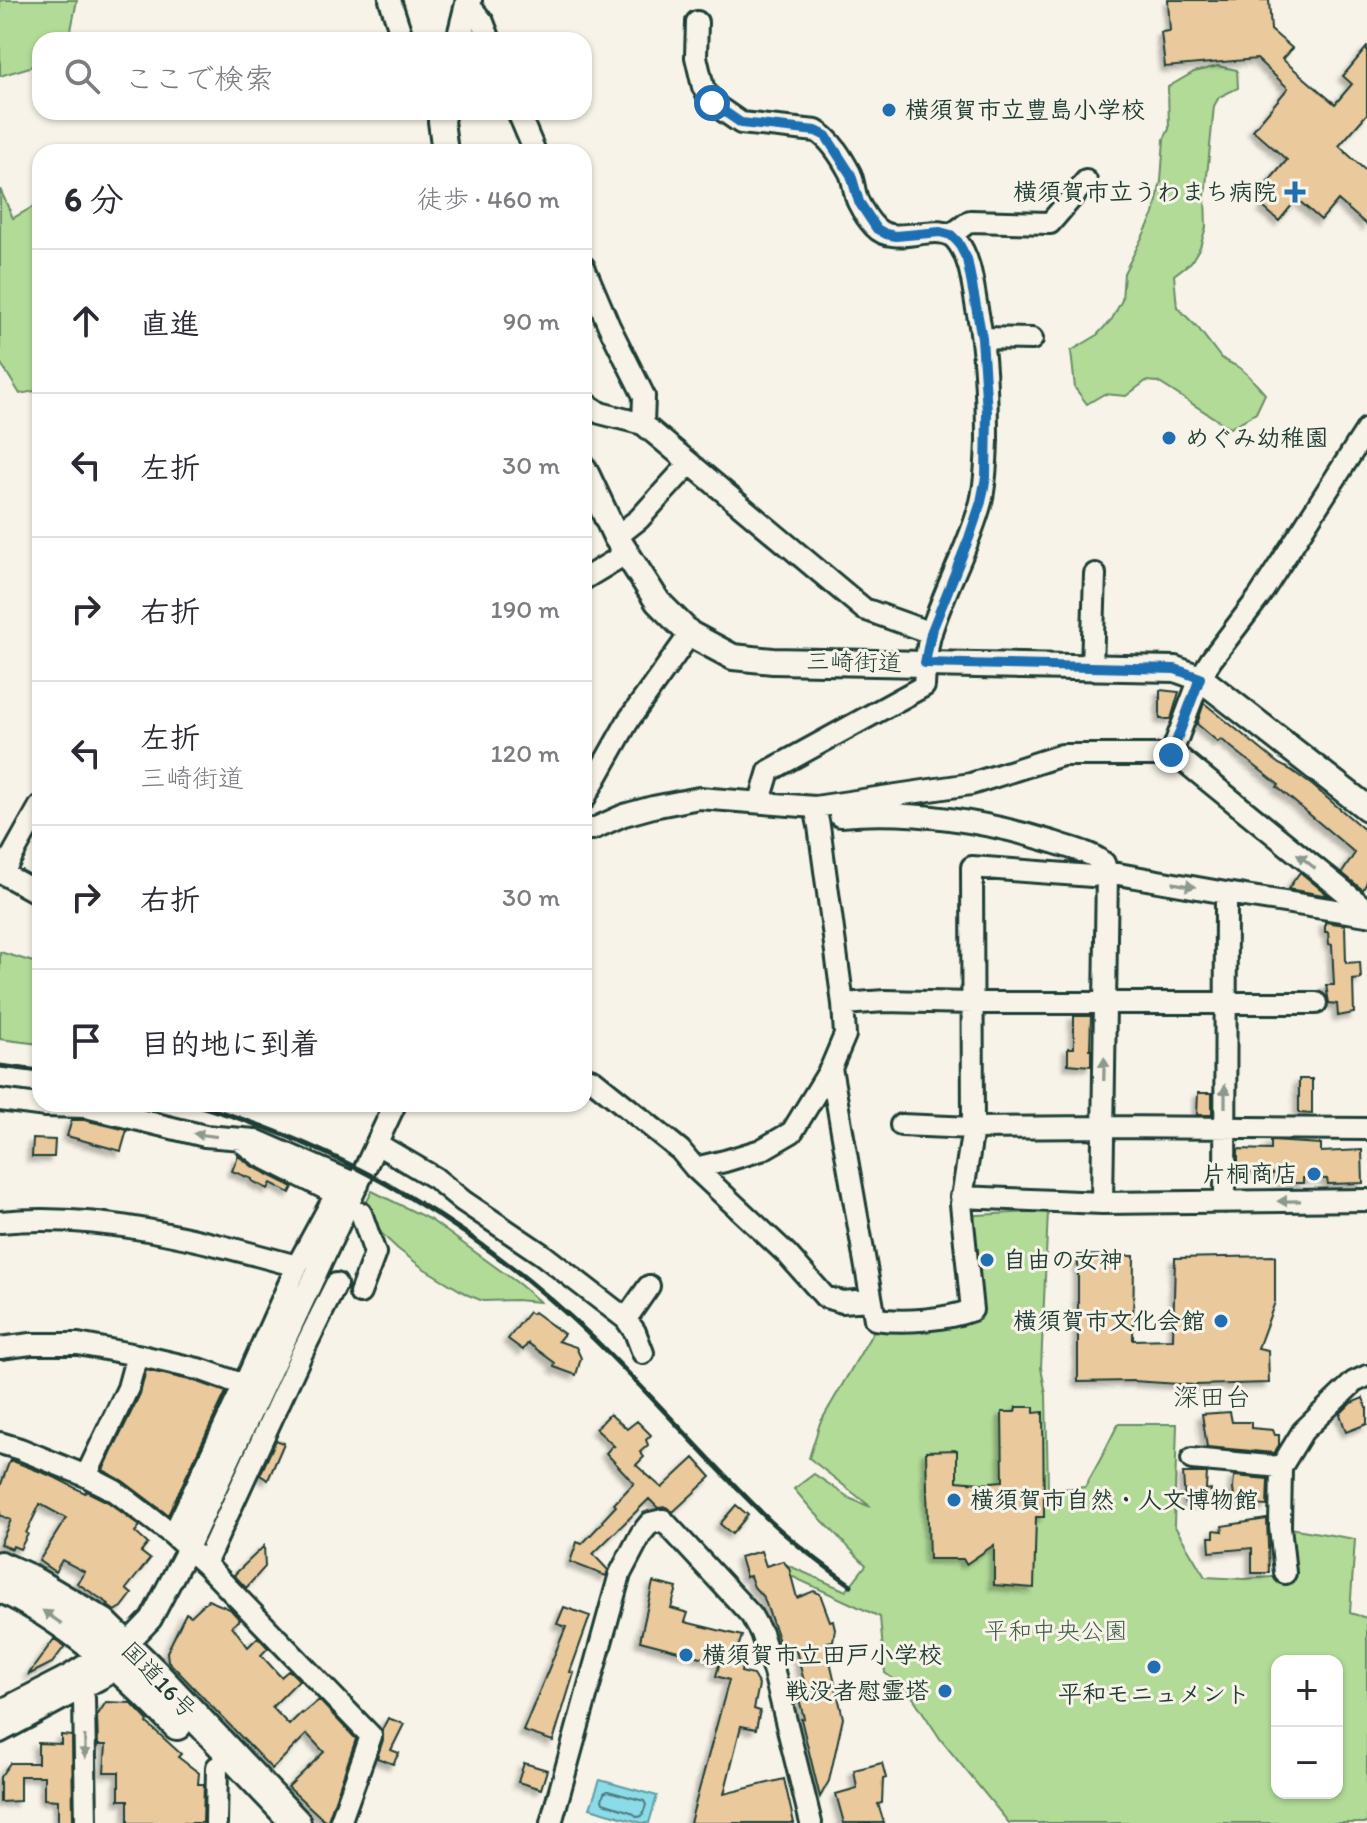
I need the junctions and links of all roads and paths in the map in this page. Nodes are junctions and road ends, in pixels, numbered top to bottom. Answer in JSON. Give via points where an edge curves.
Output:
{"nodes":[{"id":1,"x":390,"y":0,"type":"edge"},
{"id":2,"x":468,"y":2,"type":"edge"},
{"id":3,"x":697,"y":22,"type":"dead end"},
{"id":4,"x":400,"y":32,"type":"edge"},
{"id":5,"x":461,"y":32,"type":"edge"},
{"id":6,"x":487,"y":32,"type":"edge"},
{"id":7,"x":441,"y":120,"type":"edge"},
{"id":8,"x":521,"y":120,"type":"edge"},
{"id":9,"x":444,"y":144,"type":"edge"},
{"id":10,"x":532,"y":144,"type":"edge"},
{"id":11,"x":1086,"y":181,"type":"dead end"},
{"id":12,"x":951,"y":235,"type":"junction"},
{"id":13,"x":592,"y":286,"type":"edge"},
{"id":14,"x":982,"y":338,"type":"junction"},
{"id":15,"x":1032,"y":339,"type":"dead end"},
{"id":16,"x":592,"y":408,"type":"edge"},
{"id":17,"x":643,"y":424,"type":"junction"},
{"id":18,"x":1367,"y":429,"type":"edge"},
{"id":19,"x":689,"y":464,"type":"junction"},
{"id":20,"x":592,"y":485,"type":"edge"},
{"id":21,"x":622,"y":545,"type":"junction"},
{"id":22,"x":592,"y":572,"type":"edge"},
{"id":23,"x":1095,"y":574,"type":"dead end"},
{"id":24,"x":931,"y":633,"type":"junction"},
{"id":25,"x":690,"y":634,"type":"junction"},
{"id":26,"x":925,"y":663,"type":"junction"},
{"id":27,"x":1092,"y":667,"type":"junction"},
{"id":28,"x":1200,"y":678,"type":"junction"},
{"id":29,"x":1171,"y":755,"type":"junction"},
{"id":30,"x":592,"y":785,"type":"edge"},
{"id":31,"x":760,"y":801,"type":"junction"},
{"id":32,"x":1367,"y":808,"type":"edge"},
{"id":33,"x":816,"y":812,"type":"junction"},
{"id":34,"x":32,"y":820,"type":"edge"},
{"id":35,"x":592,"y":829,"type":"edge"},
{"id":36,"x":1107,"y":872,"type":"junction"},
{"id":37,"x":1,"y":873,"type":"edge"},
{"id":38,"x":32,"y":890,"type":"edge"},
{"id":39,"x":1226,"y":893,"type":"junction"},
{"id":40,"x":1367,"y":912,"type":"edge"},
{"id":41,"x":972,"y":1003,"type":"junction"},
{"id":42,"x":1105,"y":1003,"type":"junction"},
{"id":43,"x":1226,"y":1003,"type":"junction"},
{"id":44,"x":1316,"y":1003,"type":"dead end"},
{"id":45,"x":843,"y":1004,"type":"junction"},
{"id":46,"x":831,"y":1068,"type":"junction"},
{"id":47,"x":592,"y":1080,"type":"edge"},
{"id":48,"x":0,"y":1100,"type":"edge"},
{"id":49,"x":32,"y":1104,"type":"edge"},
{"id":50,"x":107,"y":1112,"type":"edge"},
{"id":51,"x":391,"y":1112,"type":"edge"},
{"id":52,"x":901,"y":1125,"type":"dead end"},
{"id":53,"x":1103,"y":1127,"type":"junction"},
{"id":54,"x":973,"y":1128,"type":"junction"},
{"id":55,"x":1225,"y":1128,"type":"junction"},
{"id":56,"x":1367,"y":1129,"type":"edge"},
{"id":57,"x":238,"y":1139,"type":"junction"},
{"id":58,"x":377,"y":1144,"type":"junction"},
{"id":59,"x":695,"y":1168,"type":"junction"},
{"id":60,"x":358,"y":1185,"type":"junction"},
{"id":61,"x":961,"y":1197,"type":"junction"},
{"id":62,"x":1367,"y":1200,"type":"edge"},
{"id":63,"x":1225,"y":1202,"type":"junction"},
{"id":64,"x":1102,"y":1203,"type":"junction"},
{"id":65,"x":361,"y":1213,"type":"dead end"},
{"id":66,"x":0,"y":1222,"type":"edge"},
{"id":67,"x":297,"y":1266,"type":"junction"},
{"id":68,"x":336,"y":1284,"type":"dead end"},
{"id":69,"x":649,"y":1286,"type":"dead end"},
{"id":70,"x":360,"y":1293,"type":"dead end"},
{"id":71,"x":870,"y":1300,"type":"junction"},
{"id":72,"x":626,"y":1319,"type":"junction"},
{"id":73,"x":0,"y":1348,"type":"edge"},
{"id":74,"x":643,"y":1353,"type":"dead end"},
{"id":75,"x":137,"y":1355,"type":"junction"},
{"id":76,"x":1367,"y":1376,"type":"edge"},
{"id":77,"x":244,"y":1385,"type":"junction"},
{"id":78,"x":0,"y":1443,"type":"edge"},
{"id":79,"x":1192,"y":1459,"type":"dead end"},
{"id":80,"x":1281,"y":1467,"type":"junction"},
{"id":81,"x":86,"y":1476,"type":"junction"},
{"id":82,"x":180,"y":1542,"type":"junction"},
{"id":83,"x":205,"y":1564,"type":"junction"},
{"id":84,"x":0,"y":1566,"type":"edge"},
{"id":85,"x":1285,"y":1573,"type":"dead end"},
{"id":86,"x":0,"y":1587,"type":"edge"},
{"id":87,"x":115,"y":1655,"type":"junction"},
{"id":88,"x":75,"y":1683,"type":"junction"},
{"id":89,"x":0,"y":1711,"type":"edge"},
{"id":90,"x":30,"y":1716,"type":"junction"},
{"id":91,"x":0,"y":1726,"type":"edge"},
{"id":92,"x":0,"y":1732,"type":"edge"},
{"id":93,"x":217,"y":1767,"type":"junction"},
{"id":94,"x":554,"y":1822,"type":"edge"},
{"id":95,"x":86,"y":1823,"type":"edge"},
{"id":96,"x":216,"y":1823,"type":"edge"},
{"id":97,"x":272,"y":1823,"type":"edge"},
{"id":98,"x":296,"y":1823,"type":"edge"},
{"id":99,"x":340,"y":1823,"type":"edge"},
{"id":100,"x":811,"y":1823,"type":"edge"}],
"edges":[{"from":1,"to":4,"type":"street"},
{"from":2,"to":5,"type":"main road"},
{"from":2,"to":6,"type":"street"},
{"from":3,"to":12,"type":"street","via":[[696,57],[712,103],[741,123],[826,136],[851,175],[859,202],[886,234]]},
{"from":7,"to":9,"type":"main road"},
{"from":8,"to":10,"type":"street"},
{"from":11,"to":12,"type":"street","via":[[1050,223],[970,221]]},
{"from":12,"to":14,"type":"street","via":[[967,259]]},
{"from":13,"to":17,"type":"street","via":[[644,396]]},
{"from":14,"to":15,"type":"street"},
{"from":14,"to":24,"type":"street","via":[[986,477],[969,538]]},
{"from":16,"to":17,"type":"street"},
{"from":17,"to":19,"type":"street"},
{"from":18,"to":28,"type":"street"},
{"from":19,"to":21,"type":"street"},
{"from":19,"to":24,"type":"street","via":[[864,609]]},
{"from":20,"to":21,"type":"main road","name":"三崎街道"},
{"from":21,"to":22,"type":"street"},
{"from":21,"to":25,"type":"main road","name":"三崎街道","via":[[658,602]]},
{"from":23,"to":27,"type":"street"},
{"from":24,"to":26,"type":"street"},
{"from":25,"to":26,"type":"main road","name":"三崎街道","via":[[733,657]]},
{"from":25,"to":30,"type":"street","via":[[628,721]]},
{"from":26,"to":27,"type":"main road","name":"三崎街道"},
{"from":26,"to":31,"type":"street","via":[[924,686],[769,771]]},
{"from":27,"to":28,"type":"main road","name":"三崎街道","via":[[1175,669]]},
{"from":28,"to":29,"type":"street"},
{"from":28,"to":32,"type":"main road","name":"三崎街道"},
{"from":29,"to":33,"type":"street","via":[[1062,755],[971,784]]},
{"from":40,"to":29,"type":"street","one_way":true},
{"from":31,"to":33,"type":"street"},
{"from":31,"to":35,"type":"street","via":[[699,798],[624,815]]},
{"from":33,"to":36,"type":"street","via":[[918,815],[986,824],[1094,856]]},
{"from":33,"to":45,"type":"street"},
{"from":34,"to":37,"type":"street"},
{"from":36,"to":39,"type":"street","one_way":true},
{"from":36,"to":41,"type":"street","via":[[1092,876],[972,867]]},
{"from":36,"to":42,"type":"street"},
{"from":37,"to":38,"type":"street"},
{"from":39,"to":40,"type":"street"},
{"from":39,"to":43,"type":"street"},
{"from":41,"to":42,"type":"street"},
{"from":41,"to":45,"type":"street"},
{"from":41,"to":54,"type":"street"},
{"from":42,"to":43,"type":"street"},
{"from":53,"to":42,"type":"street","one_way":true},
{"from":43,"to":44,"type":"street"},
{"from":55,"to":43,"type":"street","one_way":true},
{"from":45,"to":46,"type":"street","via":[[845,1035]]},
{"from":46,"to":59,"type":"street","via":[[792,1132],[761,1150]]},
{"from":46,"to":71,"type":"street"},
{"from":47,"to":59,"type":"street"},
{"from":49,"to":48,"type":"street","one_way":true},
{"from":57,"to":50,"type":"street","one_way":true},
{"from":51,"to":58,"type":"street"},
{"from":52,"to":54,"type":"street"},
{"from":53,"to":54,"type":"street"},
{"from":53,"to":55,"type":"street"},
{"from":53,"to":64,"type":"street"},
{"from":54,"to":61,"type":"street"},
{"from":55,"to":56,"type":"street"},
{"from":55,"to":63,"type":"street"},
{"from":57,"to":60,"type":"street","via":[[255,1140]]},
{"from":57,"to":67,"type":"street","via":[[336,1194]]},
{"from":58,"to":60,"type":"street"},
{"from":58,"to":72,"type":"street","via":[[435,1178]]},
{"from":59,"to":71,"type":"street","via":[[825,1297]]},
{"from":60,"to":82,"type":"street"},
{"from":61,"to":64,"type":"street"},
{"from":61,"to":71,"type":"street","via":[[972,1310],[892,1321],[875,1319]]},
{"from":62,"to":63,"type":"street","one_way":true},
{"from":63,"to":64,"type":"street"},
{"from":65,"to":70,"type":"street","via":[[375,1253]]},
{"from":66,"to":67,"type":"street","via":[[112,1226],[205,1242]]},
{"from":67,"to":77,"type":"street"},
{"from":68,"to":83,"type":"street"},
{"from":69,"to":72,"type":"street"},
{"from":72,"to":74,"type":"street"},
{"from":73,"to":75,"type":"street","via":[[78,1344]]},
{"from":75,"to":77,"type":"street"},
{"from":75,"to":81,"type":"street","via":[[128,1388]]},
{"from":76,"to":80,"type":"street","via":[[1303,1431]]},
{"from":77,"to":82,"type":"street"},
{"from":78,"to":81,"type":"street"},
{"from":79,"to":80,"type":"street"},
{"from":80,"to":85,"type":"street"},
{"from":81,"to":82,"type":"street","via":[[115,1491]]},
{"from":82,"to":83,"type":"street"},
{"from":82,"to":87,"type":"street","via":[[151,1619]]},
{"from":83,"to":99,"type":"street","via":[[371,1736]]},
{"from":84,"to":87,"type":"highway","name":"国道16号","via":[[103,1623]]},
{"from":87,"to":86,"type":"highway","name":"国道16号","one_way":true},
{"from":87,"to":88,"type":"street","via":[[105,1676]]},
{"from":87,"to":93,"type":"highway","name":"国道16号"},
{"from":87,"to":98,"type":"highway","name":"国道16号"},
{"from":88,"to":89,"type":"street"},
{"from":88,"to":90,"type":"street"},
{"from":88,"to":95,"type":"street","one_way":true,"via":[[84,1698]]},
{"from":90,"to":91,"type":"street"},
{"from":90,"to":92,"type":"street"},
{"from":93,"to":96,"type":"street"},
{"from":93,"to":97,"type":"highway","name":"国道16号"},
{"from":94,"to":100,"type":"street","via":[[620,1574],[641,1534],[650,1523],[663,1520],[751,1615],[761,1633]]}]}
